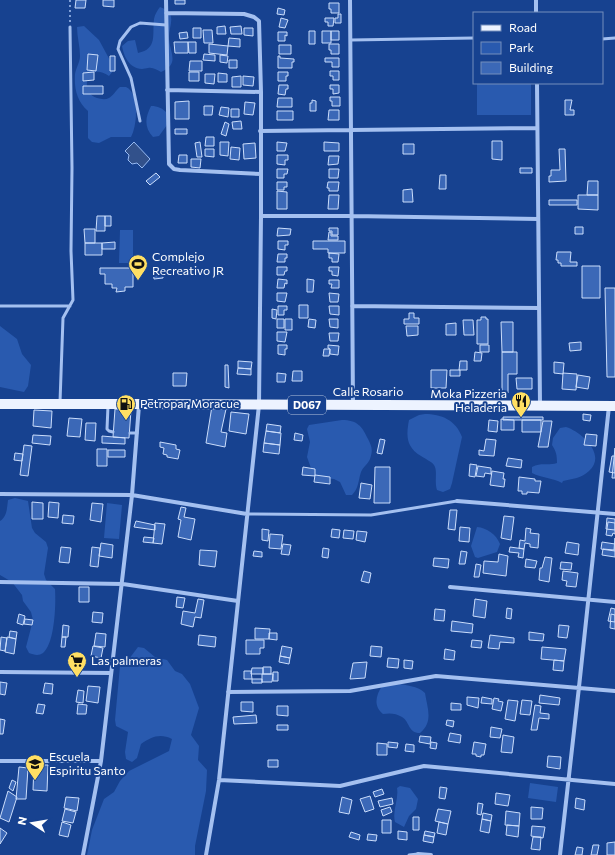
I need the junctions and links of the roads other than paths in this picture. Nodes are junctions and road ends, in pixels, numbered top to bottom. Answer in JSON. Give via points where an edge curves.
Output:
{"nodes":[{"id":1,"x":166,"y":0,"type":"edge"},
{"id":2,"x":350,"y":0,"type":"edge"},
{"id":3,"x":536,"y":0,"type":"edge"},
{"id":4,"x":536,"y":12,"type":"edge"},
{"id":5,"x":166,"y":13,"type":"junction"},
{"id":6,"x":166,"y":26,"type":"junction"},
{"id":7,"x":70,"y":27,"type":"road end"},
{"id":8,"x":473,"y":38,"type":"edge"},
{"id":9,"x":615,"y":38,"type":"edge"},
{"id":10,"x":603,"y":39,"type":"edge"},
{"id":11,"x":351,"y":40,"type":"junction"},
{"id":12,"x":537,"y":84,"type":"edge"},
{"id":13,"x":167,"y":90,"type":"junction"},
{"id":14,"x":261,"y":92,"type":"junction"},
{"id":15,"x":140,"y":121,"type":"dead end"},
{"id":16,"x":537,"y":128,"type":"junction"},
{"id":17,"x":350,"y":130,"type":"junction"},
{"id":18,"x":260,"y":132,"type":"junction"},
{"id":19,"x":261,"y":174,"type":"junction"},
{"id":20,"x":261,"y":216,"type":"junction"},
{"id":21,"x":352,"y":216,"type":"junction"},
{"id":22,"x":538,"y":219,"type":"junction"},
{"id":23,"x":0,"y":306,"type":"edge"},
{"id":24,"x":70,"y":306,"type":"junction"},
{"id":25,"x":352,"y":306,"type":"junction"},
{"id":26,"x":539,"y":308,"type":"junction"},
{"id":27,"x":0,"y":404,"type":"edge"},
{"id":28,"x":108,"y":404,"type":"junction"},
{"id":29,"x":139,"y":404,"type":"junction"},
{"id":30,"x":60,"y":405,"type":"junction"},
{"id":31,"x":259,"y":405,"type":"junction"},
{"id":32,"x":353,"y":405,"type":"junction"},
{"id":33,"x":540,"y":406,"type":"junction"},
{"id":34,"x":612,"y":406,"type":"edge"},
{"id":35,"x":113,"y":432,"type":"dead end"},
{"id":36,"x":130,"y":433,"type":"dead end"},
{"id":37,"x":137,"y":433,"type":"junction"},
{"id":38,"x":0,"y":494,"type":"edge"},
{"id":39,"x":132,"y":495,"type":"junction"},
{"id":40,"x":457,"y":501,"type":"joint"},
{"id":41,"x":598,"y":512,"type":"junction"},
{"id":42,"x":247,"y":514,"type":"junction"},
{"id":43,"x":615,"y":514,"type":"edge"},
{"id":44,"x":0,"y":582,"type":"edge"},
{"id":45,"x":123,"y":584,"type":"junction"},
{"id":46,"x":450,"y":587,"type":"dead end"},
{"id":47,"x":589,"y":599,"type":"junction"},
{"id":48,"x":238,"y":601,"type":"junction"},
{"id":49,"x":615,"y":602,"type":"edge"},
{"id":50,"x":0,"y":672,"type":"edge"},
{"id":51,"x":111,"y":673,"type":"junction"},
{"id":52,"x":580,"y":687,"type":"junction"},
{"id":53,"x":615,"y":691,"type":"edge"},
{"id":54,"x":228,"y":692,"type":"junction"},
{"id":55,"x":0,"y":760,"type":"edge"},
{"id":56,"x":101,"y":761,"type":"junction"},
{"id":57,"x":569,"y":779,"type":"junction"},
{"id":58,"x":219,"y":780,"type":"junction"},
{"id":59,"x":615,"y":784,"type":"edge"},
{"id":60,"x":418,"y":854,"type":"joint"},
{"id":61,"x":83,"y":855,"type":"edge"},
{"id":62,"x":206,"y":855,"type":"edge"},
{"id":63,"x":409,"y":855,"type":"edge"},
{"id":64,"x":431,"y":855,"type":"edge"},
{"id":65,"x":560,"y":855,"type":"edge"}],
"edges":[{"from":1,"to":5,"type":"street"},
{"from":2,"to":11,"type":"street"},
{"from":3,"to":4,"type":"street"},
{"from":5,"to":6,"type":"street"},
{"from":5,"to":14,"type":"street","via":[[254,16],[259,21]]},
{"from":6,"to":13,"type":"street"},
{"from":6,"to":15,"type":"lane","via":[[140,23],[131,27],[120,41],[118,49],[131,78]]},
{"from":7,"to":24,"type":"lane","via":[[73,300]]},
{"from":8,"to":11,"type":"lane"},
{"from":9,"to":10,"type":"lane"},
{"from":11,"to":17,"type":"street"},
{"from":12,"to":16,"type":"street"},
{"from":13,"to":14,"type":"street"},
{"from":13,"to":19,"type":"street","via":[[169,164],[174,169]]},
{"from":14,"to":18,"type":"street"},
{"from":16,"to":17,"type":"street"},
{"from":16,"to":22,"type":"street"},
{"from":17,"to":18,"type":"street"},
{"from":17,"to":21,"type":"street"},
{"from":18,"to":19,"type":"street"},
{"from":19,"to":20,"type":"street"},
{"from":20,"to":21,"type":"street"},
{"from":20,"to":31,"type":"street"},
{"from":21,"to":22,"type":"street"},
{"from":21,"to":25,"type":"street"},
{"from":22,"to":26,"type":"street"},
{"from":23,"to":24,"type":"lane"},
{"from":24,"to":30,"type":"lane","via":[[63,318]]},
{"from":25,"to":26,"type":"street"},
{"from":25,"to":32,"type":"street"},
{"from":26,"to":33,"type":"street"},
{"from":27,"to":30,"type":"main road","name":"Calle Rosario","number":"D067"},
{"from":28,"to":29,"type":"main road","name":"Calle Rosario","number":"D067"},
{"from":28,"to":30,"type":"main road","name":"Calle Rosario","number":"D067"},
{"from":28,"to":35,"type":"lane","via":[[107,429]]},
{"from":29,"to":31,"type":"main road","name":"Calle Rosario","number":"D067"},
{"from":29,"to":37,"type":"street"},
{"from":31,"to":32,"type":"main road","name":"Calle Rosario","number":"D067"},
{"from":31,"to":42,"type":"street"},
{"from":32,"to":33,"type":"main road","name":"Calle Rosario","number":"D067"},
{"from":33,"to":34,"type":"main road","name":"Calle Rosario","number":"D067"},
{"from":34,"to":41,"type":"street"},
{"from":36,"to":37,"type":"lane"},
{"from":37,"to":39,"type":"street"},
{"from":38,"to":39,"type":"street"},
{"from":39,"to":42,"type":"street"},
{"from":39,"to":45,"type":"street"},
{"from":40,"to":41,"type":"street"},
{"from":40,"to":42,"type":"lane","via":[[370,515]]},
{"from":41,"to":43,"type":"street"},
{"from":41,"to":47,"type":"street"},
{"from":42,"to":48,"type":"street"},
{"from":44,"to":45,"type":"street"},
{"from":45,"to":48,"type":"street"},
{"from":45,"to":51,"type":"street"},
{"from":46,"to":47,"type":"street"},
{"from":47,"to":49,"type":"street"},
{"from":47,"to":52,"type":"street"},
{"from":48,"to":54,"type":"street"},
{"from":50,"to":51,"type":"street"},
{"from":51,"to":56,"type":"street"},
{"from":52,"to":53,"type":"street"},
{"from":52,"to":54,"type":"street","via":[[436,676],[350,691]]},
{"from":52,"to":57,"type":"street"},
{"from":54,"to":58,"type":"street"},
{"from":55,"to":56,"type":"street"},
{"from":56,"to":61,"type":"street"},
{"from":57,"to":58,"type":"street","via":[[424,766],[340,786]]},
{"from":57,"to":59,"type":"street"},
{"from":57,"to":65,"type":"street"},
{"from":58,"to":62,"type":"street"},
{"from":60,"to":63,"type":"lane"},
{"from":60,"to":64,"type":"street"}]}
